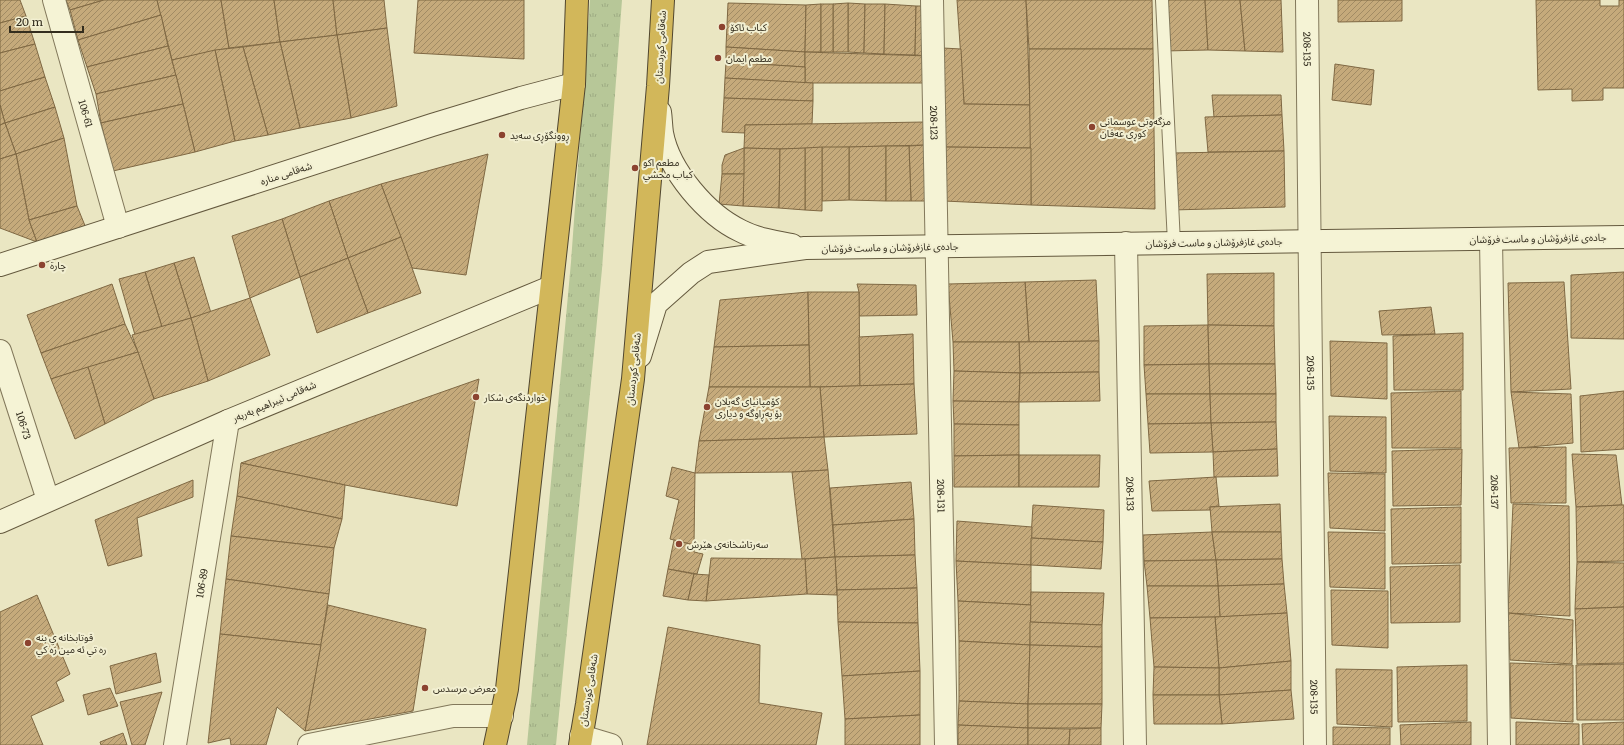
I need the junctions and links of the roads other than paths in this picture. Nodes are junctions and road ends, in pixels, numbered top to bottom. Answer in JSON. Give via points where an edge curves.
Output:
{"nodes":[{"id":1,"x":54,"y":0,"type":"edge"},
{"id":2,"x":577,"y":0,"type":"edge"},
{"id":3,"x":932,"y":0,"type":"edge"},
{"id":4,"x":1162,"y":0,"type":"edge"},
{"id":5,"x":1306,"y":0,"type":"edge"},
{"id":6,"x":663,"y":2,"type":"edge"},
{"id":7,"x":574,"y":84,"type":"junction"},
{"id":8,"x":658,"y":86,"type":"junction"},
{"id":9,"x":118,"y":227,"type":"junction"},
{"id":10,"x":1624,"y":236,"type":"edge"},
{"id":11,"x":1491,"y":239,"type":"junction"},
{"id":12,"x":1309,"y":241,"type":"junction"},
{"id":13,"x":1126,"y":243,"type":"junction"},
{"id":14,"x":1174,"y":243,"type":"junction"},
{"id":15,"x":937,"y":246,"type":"junction"},
{"id":16,"x":805,"y":248,"type":"junction"},
{"id":17,"x":0,"y":265,"type":"edge"},
{"id":18,"x":552,"y":287,"type":"junction"},
{"id":19,"x":0,"y":351,"type":"edge"},
{"id":20,"x":633,"y":379,"type":"junction"},
{"id":21,"x":228,"y":421,"type":"junction"},
{"id":22,"x":48,"y":500,"type":"junction"},
{"id":23,"x":0,"y":522,"type":"edge"},
{"id":24,"x":502,"y":716,"type":"junction"},
{"id":25,"x":580,"y":742,"type":"edge"},
{"id":26,"x":318,"y":744,"type":"edge"},
{"id":27,"x":175,"y":745,"type":"edge"},
{"id":28,"x":495,"y":745,"type":"edge"},
{"id":29,"x":500,"y":745,"type":"edge"},
{"id":30,"x":611,"y":745,"type":"edge"},
{"id":31,"x":946,"y":745,"type":"edge"},
{"id":32,"x":1135,"y":745,"type":"edge"},
{"id":33,"x":1315,"y":745,"type":"edge"},
{"id":34,"x":1499,"y":745,"type":"edge"}],
"edges":[{"from":1,"to":9,"type":"street","name":"106-61"},
{"from":2,"to":7,"type":"highway"},
{"from":3,"to":15,"type":"street","name":"208-123"},
{"from":4,"to":14,"type":"lane"},
{"from":5,"to":12,"type":"street","name":"208-135"},
{"from":6,"to":8,"type":"highway","name":"شەقامی کوردستان"},
{"from":7,"to":9,"type":"street","name":"شەقامی منارە","via":[[432,125]]},
{"from":7,"to":18,"type":"highway"},
{"from":8,"to":16,"type":"street","via":[[662,134],[666,146],[676,168],[702,202],[742,232]]},
{"from":8,"to":20,"type":"highway","name":"شەقامی کوردستان"},
{"from":9,"to":17,"type":"street","name":"شەقامی منارە"},
{"from":10,"to":11,"type":"street","name":"جاده‌ی غازفرۆشان و ماست فرۆشان"},
{"from":11,"to":12,"type":"street","name":"جاده‌ی غازفرۆشان و ماست فرۆشان"},
{"from":11,"to":34,"type":"street","name":"208-137"},
{"from":12,"to":14,"type":"street","name":"جاده‌ی غازفرۆشان و ماست فرۆشان"},
{"from":12,"to":33,"type":"street","name":"208-135"},
{"from":13,"to":14,"type":"street","name":"جاده‌ی غازفرۆشان و ماست فرۆشان"},
{"from":13,"to":15,"type":"street","name":"جاده‌ی غازفرۆشان و ماست فرۆشان"},
{"from":13,"to":32,"type":"street","name":"208-133"},
{"from":15,"to":16,"type":"street","name":"جاده‌ی غازفرۆشان و ماست فرۆشان"},
{"from":15,"to":31,"type":"street","name":"208-131"},
{"from":16,"to":20,"type":"street","via":[[708,262],[691,273],[656,304]]},
{"from":18,"to":21,"type":"street","name":"شەقامی ئیبراهیم بەربەر"},
{"from":18,"to":24,"type":"highway"},
{"from":19,"to":22,"type":"street","name":"106-73"},
{"from":20,"to":25,"type":"highway","name":"شەقامی کوردستان"},
{"from":21,"to":22,"type":"street","name":"شەقامی ئیبراهیم بەربەر"},
{"from":21,"to":27,"type":"street","name":"106-89"},
{"from":22,"to":23,"type":"street","name":"شەقامی ئیبراهیم بەربەر"},
{"from":24,"to":26,"type":"street","via":[[453,716]]},
{"from":24,"to":28,"type":"highway"},
{"from":24,"to":29,"type":"highway"},
{"from":25,"to":30,"type":"street"}]}
